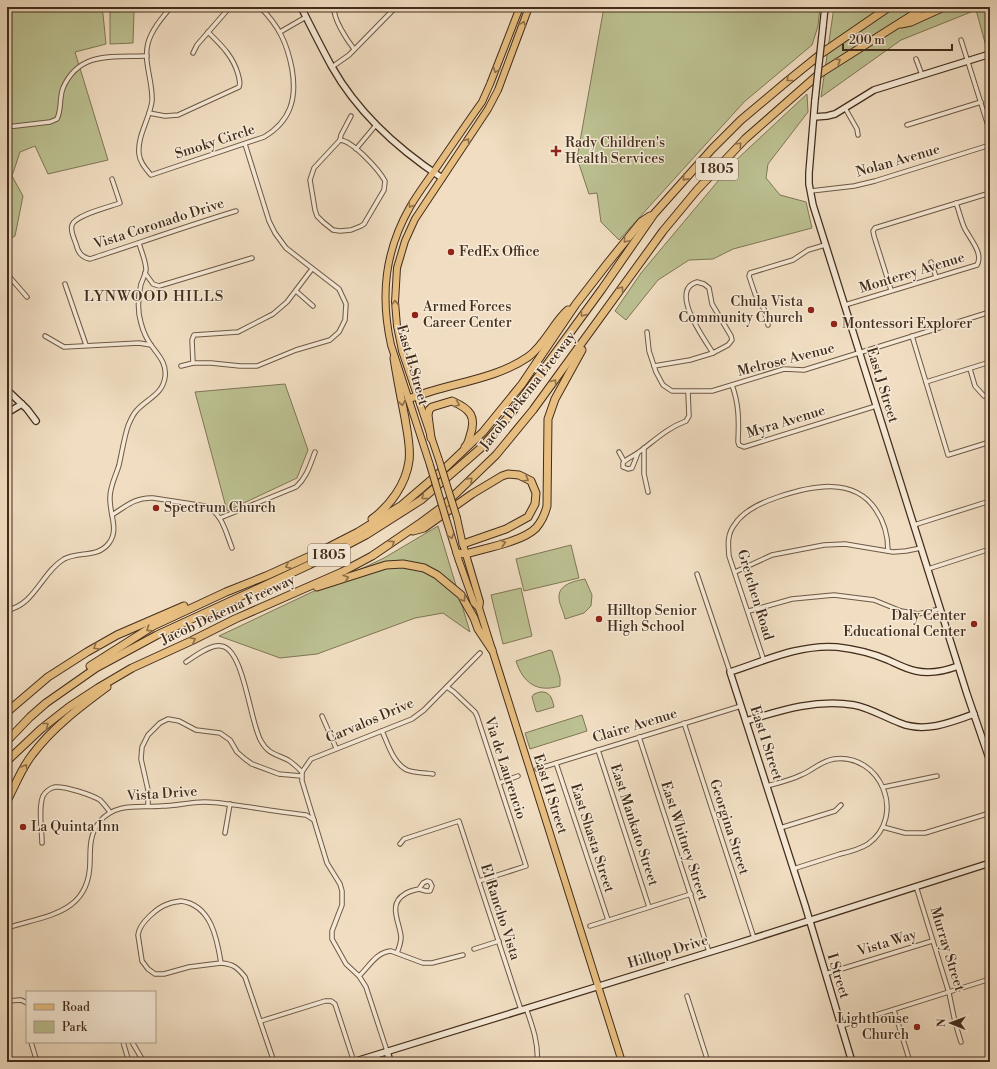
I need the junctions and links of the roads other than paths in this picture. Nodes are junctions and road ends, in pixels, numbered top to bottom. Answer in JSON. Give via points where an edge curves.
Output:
{"nodes":[{"id":1,"x":171,"y":7,"type":"edge"},
{"id":2,"x":230,"y":7,"type":"edge"},
{"id":3,"x":260,"y":7,"type":"edge"},
{"id":4,"x":301,"y":7,"type":"edge"},
{"id":5,"x":334,"y":7,"type":"edge"},
{"id":6,"x":396,"y":7,"type":"edge"},
{"id":7,"x":520,"y":7,"type":"edge"},
{"id":8,"x":529,"y":7,"type":"edge"},
{"id":9,"x":825,"y":7,"type":"edge"},
{"id":10,"x":889,"y":7,"type":"edge"},
{"id":11,"x":926,"y":7,"type":"edge"},
{"id":12,"x":944,"y":7,"type":"edge"},
{"id":13,"x":306,"y":18,"type":"junction"},
{"id":14,"x":893,"y":26,"type":"junction"},
{"id":15,"x":208,"y":32,"type":"junction"},
{"id":16,"x":280,"y":32,"type":"junction"},
{"id":17,"x":961,"y":40,"type":"dead end"},
{"id":18,"x":354,"y":49,"type":"junction"},
{"id":19,"x":193,"y":54,"type":"dead end"},
{"id":20,"x":990,"y":54,"type":"edge"},
{"id":21,"x":147,"y":56,"type":"junction"},
{"id":22,"x":916,"y":59,"type":"dead end"},
{"id":23,"x":968,"y":61,"type":"junction"},
{"id":24,"x":332,"y":67,"type":"junction"},
{"id":25,"x":922,"y":75,"type":"junction"},
{"id":26,"x":981,"y":102,"type":"junction"},
{"id":27,"x":845,"y":108,"type":"junction"},
{"id":28,"x":149,"y":113,"type":"junction"},
{"id":29,"x":351,"y":116,"type":"dead end"},
{"id":30,"x":814,"y":117,"type":"junction"},
{"id":31,"x":376,"y":125,"type":"junction"},
{"id":32,"x":907,"y":125,"type":"dead end"},
{"id":33,"x":7,"y":127,"type":"edge"},
{"id":34,"x":990,"y":132,"type":"edge"},
{"id":35,"x":858,"y":136,"type":"dead end"},
{"id":36,"x":340,"y":140,"type":"junction"},
{"id":37,"x":245,"y":144,"type":"junction"},
{"id":38,"x":990,"y":145,"type":"edge"},
{"id":39,"x":356,"y":148,"type":"junction"},
{"id":40,"x":433,"y":172,"type":"junction"},
{"id":41,"x":442,"y":178,"type":"junction"},
{"id":42,"x":112,"y":179,"type":"dead end"},
{"id":43,"x":810,"y":191,"type":"junction"},
{"id":44,"x":990,"y":193,"type":"edge"},
{"id":45,"x":956,"y":203,"type":"junction"},
{"id":46,"x":236,"y":211,"type":"dead end"},
{"id":47,"x":654,"y":214,"type":"junction"},
{"id":48,"x":139,"y":243,"type":"junction"},
{"id":49,"x":825,"y":245,"type":"junction"},
{"id":50,"x":252,"y":258,"type":"dead end"},
{"id":51,"x":932,"y":262,"type":"dead end"},
{"id":52,"x":312,"y":269,"type":"junction"},
{"id":53,"x":145,"y":272,"type":"junction"},
{"id":54,"x":7,"y":274,"type":"edge"},
{"id":55,"x":936,"y":277,"type":"junction"},
{"id":56,"x":65,"y":284,"type":"dead end"},
{"id":57,"x":891,"y":290,"type":"junction"},
{"id":58,"x":296,"y":291,"type":"junction"},
{"id":59,"x":27,"y":298,"type":"dead end"},
{"id":60,"x":576,"y":304,"type":"junction"},
{"id":61,"x":844,"y":305,"type":"junction"},
{"id":62,"x":313,"y":306,"type":"dead end"},
{"id":63,"x":990,"y":312,"type":"edge"},
{"id":64,"x":598,"y":321,"type":"junction"},
{"id":65,"x":768,"y":325,"type":"dead end"},
{"id":66,"x":647,"y":332,"type":"dead end"},
{"id":67,"x":45,"y":336,"type":"dead end"},
{"id":68,"x":912,"y":336,"type":"junction"},
{"id":69,"x":86,"y":345,"type":"junction"},
{"id":70,"x":151,"y":345,"type":"junction"},
{"id":71,"x":859,"y":352,"type":"junction"},
{"id":72,"x":713,"y":354,"type":"junction"},
{"id":73,"x":394,"y":358,"type":"junction"},
{"id":74,"x":990,"y":362,"type":"edge"},
{"id":75,"x":193,"y":363,"type":"junction"},
{"id":76,"x":181,"y":366,"type":"dead end"},
{"id":77,"x":654,"y":366,"type":"junction"},
{"id":78,"x":970,"y":369,"type":"junction"},
{"id":79,"x":926,"y":382,"type":"junction"},
{"id":80,"x":732,"y":385,"type":"junction"},
{"id":81,"x":7,"y":390,"type":"edge"},
{"id":82,"x":688,"y":392,"type":"junction"},
{"id":83,"x":416,"y":396,"type":"junction"},
{"id":84,"x":984,"y":396,"type":"dead end"},
{"id":85,"x":409,"y":399,"type":"junction"},
{"id":86,"x":22,"y":404,"type":"junction"},
{"id":87,"x":876,"y":406,"type":"junction"},
{"id":88,"x":7,"y":413,"type":"edge"},
{"id":89,"x":36,"y":421,"type":"dead end"},
{"id":90,"x":431,"y":438,"type":"junction"},
{"id":91,"x":990,"y":442,"type":"edge"},
{"id":92,"x":644,"y":448,"type":"junction"},
{"id":93,"x":315,"y":452,"type":"dead end"},
{"id":94,"x":619,"y":452,"type":"dead end"},
{"id":95,"x":638,"y":453,"type":"junction"},
{"id":96,"x":624,"y":461,"type":"junction"},
{"id":97,"x":444,"y":470,"type":"junction"},
{"id":98,"x":648,"y":492,"type":"dead end"},
{"id":99,"x":990,"y":501,"type":"edge"},
{"id":100,"x":112,"y":515,"type":"junction"},
{"id":101,"x":220,"y":518,"type":"junction"},
{"id":102,"x":914,"y":525,"type":"junction"},
{"id":103,"x":408,"y":532,"type":"junction"},
{"id":104,"x":335,"y":543,"type":"junction"},
{"id":105,"x":463,"y":544,"type":"junction"},
{"id":106,"x":232,"y":548,"type":"dead end"},
{"id":107,"x":921,"y":548,"type":"junction"},
{"id":108,"x":990,"y":549,"type":"edge"},
{"id":109,"x":888,"y":551,"type":"junction"},
{"id":110,"x":457,"y":553,"type":"junction"},
{"id":111,"x":466,"y":554,"type":"junction"},
{"id":112,"x":928,"y":568,"type":"junction"},
{"id":113,"x":735,"y":572,"type":"junction"},
{"id":114,"x":697,"y":574,"type":"dead end"},
{"id":115,"x":283,"y":599,"type":"junction"},
{"id":116,"x":209,"y":600,"type":"junction"},
{"id":117,"x":478,"y":608,"type":"junction"},
{"id":118,"x":940,"y":609,"type":"junction"},
{"id":119,"x":7,"y":610,"type":"edge"},
{"id":120,"x":748,"y":611,"type":"junction"},
{"id":121,"x":492,"y":650,"type":"junction"},
{"id":122,"x":480,"y":653,"type":"dead end"},
{"id":123,"x":764,"y":661,"type":"junction"},
{"id":124,"x":186,"y":662,"type":"dead end"},
{"id":125,"x":958,"y":666,"type":"junction"},
{"id":126,"x":132,"y":668,"type":"junction"},
{"id":127,"x":730,"y":672,"type":"junction"},
{"id":128,"x":447,"y":687,"type":"junction"},
{"id":129,"x":46,"y":703,"type":"junction"},
{"id":130,"x":741,"y":706,"type":"junction"},
{"id":131,"x":7,"y":712,"type":"edge"},
{"id":132,"x":974,"y":714,"type":"junction"},
{"id":133,"x":322,"y":716,"type":"dead end"},
{"id":134,"x":746,"y":721,"type":"junction"},
{"id":135,"x":684,"y":723,"type":"junction"},
{"id":136,"x":382,"y":730,"type":"junction"},
{"id":137,"x":639,"y":737,"type":"junction"},
{"id":138,"x":7,"y":741,"type":"edge"},
{"id":139,"x":336,"y":748,"type":"junction"},
{"id":140,"x":598,"y":750,"type":"junction"},
{"id":141,"x":7,"y":761,"type":"edge"},
{"id":142,"x":990,"y":761,"type":"edge"},
{"id":143,"x":556,"y":763,"type":"junction"},
{"id":144,"x":537,"y":769,"type":"dead end"},
{"id":145,"x":302,"y":772,"type":"junction"},
{"id":146,"x":433,"y":774,"type":"dead end"},
{"id":147,"x":301,"y":776,"type":"junction"},
{"id":148,"x":518,"y":776,"type":"dead end"},
{"id":149,"x":937,"y":776,"type":"dead end"},
{"id":150,"x":498,"y":783,"type":"junction"},
{"id":151,"x":767,"y":786,"type":"junction"},
{"id":152,"x":884,"y":787,"type":"junction"},
{"id":153,"x":7,"y":801,"type":"edge"},
{"id":154,"x":230,"y":804,"type":"junction"},
{"id":155,"x":841,"y":805,"type":"dead end"},
{"id":156,"x":148,"y":806,"type":"junction"},
{"id":157,"x":110,"y":812,"type":"junction"},
{"id":158,"x":990,"y":813,"type":"edge"},
{"id":159,"x":314,"y":821,"type":"junction"},
{"id":160,"x":882,"y":826,"type":"junction"},
{"id":161,"x":780,"y":828,"type":"junction"},
{"id":162,"x":225,"y":833,"type":"dead end"},
{"id":163,"x":42,"y":843,"type":"dead end"},
{"id":164,"x":400,"y":844,"type":"dead end"},
{"id":165,"x":990,"y":863,"type":"edge"},
{"id":166,"x":793,"y":869,"type":"junction"},
{"id":167,"x":479,"y":881,"type":"junction"},
{"id":168,"x":916,"y":886,"type":"junction"},
{"id":169,"x":419,"y":888,"type":"dead end"},
{"id":170,"x":690,"y":894,"type":"junction"},
{"id":171,"x":649,"y":907,"type":"junction"},
{"id":172,"x":608,"y":920,"type":"junction"},
{"id":173,"x":809,"y":920,"type":"junction"},
{"id":174,"x":590,"y":926,"type":"dead end"},
{"id":175,"x":7,"y":928,"type":"edge"},
{"id":176,"x":754,"y":938,"type":"junction"},
{"id":177,"x":499,"y":941,"type":"junction"},
{"id":178,"x":932,"y":941,"type":"junction"},
{"id":179,"x":474,"y":949,"type":"dead end"},
{"id":180,"x":709,"y":952,"type":"junction"},
{"id":181,"x":397,"y":953,"type":"junction"},
{"id":182,"x":463,"y":955,"type":"dead end"},
{"id":183,"x":221,"y":963,"type":"junction"},
{"id":184,"x":825,"y":974,"type":"junction"},
{"id":185,"x":359,"y":976,"type":"junction"},
{"id":186,"x":990,"y":979,"type":"edge"},
{"id":187,"x":598,"y":986,"type":"junction"},
{"id":188,"x":949,"y":992,"type":"junction"},
{"id":189,"x":687,"y":996,"type":"dead end"},
{"id":190,"x":7,"y":1001,"type":"edge"},
{"id":191,"x":26,"y":1003,"type":"edge"},
{"id":192,"x":524,"y":1009,"type":"junction"},
{"id":193,"x":894,"y":1010,"type":"junction"},
{"id":194,"x":261,"y":1021,"type":"junction"},
{"id":195,"x":841,"y":1026,"type":"junction"},
{"id":196,"x":961,"y":1042,"type":"dead end"},
{"id":197,"x":31,"y":1043,"type":"edge"},
{"id":198,"x":123,"y":1043,"type":"edge"},
{"id":199,"x":133,"y":1043,"type":"edge"},
{"id":200,"x":387,"y":1051,"type":"junction"},
{"id":201,"x":128,"y":1061,"type":"edge"},
{"id":202,"x":37,"y":1062,"type":"edge"},
{"id":203,"x":143,"y":1062,"type":"edge"},
{"id":204,"x":274,"y":1062,"type":"edge"},
{"id":205,"x":353,"y":1062,"type":"edge"},
{"id":206,"x":390,"y":1062,"type":"edge"},
{"id":207,"x":537,"y":1062,"type":"edge"},
{"id":208,"x":622,"y":1062,"type":"edge"},
{"id":209,"x":708,"y":1062,"type":"edge"},
{"id":210,"x":852,"y":1062,"type":"edge"},
{"id":211,"x":910,"y":1062,"type":"edge"}],
"edges":[{"from":1,"to":21,"type":"street","via":[[153,32],[148,43]]},
{"from":2,"to":15,"type":"street"},
{"from":3,"to":16,"type":"street","name":"Smoky Circle"},
{"from":4,"to":13,"type":"street"},
{"from":5,"to":18,"type":"street","via":[[344,34]]},
{"from":6,"to":18,"type":"street"},
{"from":7,"to":40,"type":"main road","name":"East H Street","one_way":true,"via":[[482,102]]},
{"from":41,"to":8,"type":"main road","name":"East H Street","one_way":true,"via":[[488,109],[502,80]]},
{"from":9,"to":30,"type":"street","name":"East J Street","bridge":true},
{"from":10,"to":47,"type":"highway","name":"Jacob Dekema Freeway","number":"I 805","one_way":true,"via":[[822,53],[741,120]]},
{"from":11,"to":14,"type":"highway","name":"Jacob Dekema Freeway","number":"I 805"},
{"from":12,"to":14,"type":"highway","via":[[910,22]]},
{"from":13,"to":16,"type":"street"},
{"from":13,"to":24,"type":"street"},
{"from":64,"to":14,"type":"highway","name":"Jacob Dekema Freeway","number":"I 805","one_way":true,"via":[[663,231],[745,139],[819,74]]},
{"from":15,"to":19,"type":"street","via":[[196,45]]},
{"from":15,"to":28,"type":"street","via":[[233,60],[240,82],[239,87],[178,115]]},
{"from":16,"to":37,"type":"street","name":"Smoky Circle","via":[[288,51],[293,76],[292,102],[284,119],[273,132]]},
{"from":17,"to":23,"type":"street"},
{"from":18,"to":24,"type":"street","via":[[345,59]]},
{"from":20,"to":23,"type":"street"},
{"from":21,"to":28,"type":"street","via":[[152,96]]},
{"from":21,"to":33,"type":"street","via":[[101,57],[90,60],[68,79],[63,89],[57,119]]},
{"from":22,"to":25,"type":"street"},
{"from":23,"to":25,"type":"street"},
{"from":23,"to":26,"type":"street"},
{"from":24,"to":31,"type":"street"},
{"from":25,"to":27,"type":"street","via":[[874,90]]},
{"from":26,"to":32,"type":"street"},
{"from":26,"to":34,"type":"street"},
{"from":27,"to":30,"type":"street","via":[[831,115]]},
{"from":27,"to":35,"type":"street","via":[[857,129]]},
{"from":28,"to":37,"type":"street","name":"Smoky Circle","via":[[139,154],[151,175]]},
{"from":29,"to":36,"type":"street"},
{"from":30,"to":43,"type":"street","name":"East J Street"},
{"from":31,"to":39,"type":"street"},
{"from":31,"to":40,"type":"street"},
{"from":36,"to":39,"type":"street"},
{"from":36,"to":39,"type":"street","via":[[314,168],[310,180],[314,210],[333,230],[352,230],[364,224],[384,190],[385,181],[382,175]]},
{"from":37,"to":52,"type":"street","via":[[275,233],[286,248]]},
{"from":38,"to":43,"type":"street","name":"Nolan Avenue","via":[[875,181]]},
{"from":40,"to":41,"type":"street"},
{"from":40,"to":73,"type":"main road","name":"East H Street","one_way":true,"via":[[410,205],[391,249],[385,306]]},
{"from":83,"to":41,"type":"main road","name":"East H Street","one_way":true,"via":[[397,326],[396,282],[405,241],[415,219]]},
{"from":42,"to":48,"type":"street","name":"Vista Coronado Drive","via":[[120,203],[83,215],[74,221],[72,230],[78,251],[90,259]]},
{"from":43,"to":49,"type":"street","name":"East J Street"},
{"from":44,"to":45,"type":"street"},
{"from":45,"to":55,"type":"street","name":"Monterey Avenue","via":[[964,228],[979,257],[977,265]]},
{"from":45,"to":57,"type":"street","via":[[875,228],[874,236]]},
{"from":46,"to":48,"type":"street","name":"Vista Coronado Drive"},
{"from":47,"to":60,"type":"highway","one_way":true,"via":[[641,222]]},
{"from":47,"to":129,"type":"highway","name":"Jacob Dekema Freeway","number":"I 805","one_way":true,"via":[[510,414],[482,447],[421,500],[366,535],[309,565],[139,644],[96,668]]},
{"from":48,"to":53,"type":"street","via":[[146,266]]},
{"from":49,"to":61,"type":"street","name":"East J Street"},
{"from":49,"to":65,"type":"street","via":[[808,250],[793,260],[750,273],[750,281],[764,309]]},
{"from":50,"to":53,"type":"street","via":[[161,286],[154,285]]},
{"from":51,"to":55,"type":"street"},
{"from":52,"to":58,"type":"street"},
{"from":52,"to":75,"type":"street","via":[[339,290],[344,300],[345,320],[334,338],[257,366]]},
{"from":53,"to":70,"type":"street","via":[[138,309],[143,330]]},
{"from":54,"to":59,"type":"street"},
{"from":55,"to":57,"type":"street","name":"Monterey Avenue"},
{"from":56,"to":69,"type":"street"},
{"from":57,"to":61,"type":"street","name":"Monterey Avenue"},
{"from":58,"to":62,"type":"street"},
{"from":58,"to":75,"type":"street","via":[[280,309],[246,329],[230,333],[194,335]]},
{"from":60,"to":83,"type":"highway","via":[[566,312],[529,356],[499,371]]},
{"from":60,"to":97,"type":"highway","via":[[512,396],[483,432]]},
{"from":61,"to":71,"type":"street","name":"East J Street"},
{"from":63,"to":68,"type":"street","name":"Melrose Avenue"},
{"from":103,"to":64,"type":"highway","name":"Jacob Dekema Freeway","number":"I 805","one_way":true,"via":[[442,507],[496,455],[533,410]]},
{"from":111,"to":64,"type":"highway","one_way":true,"via":[[524,536],[535,528],[543,517],[547,506],[548,419],[555,399]]},
{"from":66,"to":77,"type":"street","name":"Melrose Avenue"},
{"from":67,"to":69,"type":"street","via":[[64,347]]},
{"from":68,"to":71,"type":"street","name":"Melrose Avenue"},
{"from":68,"to":79,"type":"street"},
{"from":69,"to":70,"type":"street"},
{"from":70,"to":100,"type":"street","via":[[163,361],[165,377],[159,391],[137,410],[128,426],[110,492]]},
{"from":71,"to":80,"type":"street","name":"Melrose Avenue","via":[[804,370],[784,369]]},
{"from":71,"to":87,"type":"street","name":"East J Street"},
{"from":72,"to":72,"type":"street","via":[[694,323],[689,308],[686,293],[689,286],[695,283],[704,284],[709,288],[712,304],[731,336],[732,340],[728,345]]},
{"from":72,"to":77,"type":"street"},
{"from":73,"to":85,"type":"main road","name":"East H Street"},
{"from":73,"to":104,"type":"highway","one_way":true,"via":[[409,440],[409,461],[402,483],[386,507]]},
{"from":74,"to":78,"type":"street"},
{"from":75,"to":76,"type":"street"},
{"from":77,"to":82,"type":"street","name":"Melrose Avenue","via":[[661,383],[667,389]]},
{"from":78,"to":79,"type":"street"},
{"from":78,"to":84,"type":"street","via":[[975,386]]},
{"from":79,"to":91,"type":"street","via":[[948,455]]},
{"from":80,"to":82,"type":"street","name":"Melrose Avenue","via":[[712,391]]},
{"from":80,"to":87,"type":"street","name":"Myra Avenue","via":[[738,404],[738,442],[744,447]]},
{"from":81,"to":86,"type":"street"},
{"from":82,"to":92,"type":"street","via":[[689,416],[686,422],[664,432]]},
{"from":83,"to":85,"type":"highway"},
{"from":83,"to":90,"type":"main road","name":"East H Street"},
{"from":85,"to":110,"type":"main road","name":"East H Street","one_way":true,"bridge":true},
{"from":86,"to":88,"type":"street"},
{"from":86,"to":89,"type":"street"},
{"from":87,"to":102,"type":"street","name":"East J Street"},
{"from":90,"to":97,"type":"highway","one_way":true,"via":[[428,415],[432,407],[452,401],[468,411],[473,419],[474,426],[467,444]]},
{"from":90,"to":105,"type":"main road","name":"East H Street","bridge":true},
{"from":92,"to":95,"type":"street"},
{"from":92,"to":98,"type":"street","via":[[644,474]]},
{"from":93,"to":101,"type":"street","via":[[303,481],[296,487]]},
{"from":94,"to":96,"type":"street"},
{"from":95,"to":96,"type":"street"},
{"from":95,"to":96,"type":"street","via":[[632,468],[623,467]]},
{"from":97,"to":104,"type":"highway","via":[[402,505]]},
{"from":99,"to":102,"type":"street"},
{"from":100,"to":101,"type":"street","via":[[133,501],[149,498],[205,506]]},
{"from":100,"to":119,"type":"street","via":[[114,532],[104,548],[94,553],[65,558],[51,568],[27,600],[16,608]]},
{"from":101,"to":106,"type":"street"},
{"from":102,"to":107,"type":"street","name":"East J Street"},
{"from":103,"to":105,"type":"highway","one_way":true,"via":[[424,528],[502,476],[519,475],[531,482],[536,493],[535,504],[528,517],[506,530]]},
{"from":115,"to":103,"type":"highway","name":"Jacob Dekema Freeway","number":"I 805","one_way":true,"via":[[372,556]]},
{"from":104,"to":116,"type":"highway","one_way":true},
{"from":105,"to":111,"type":"main road","name":"East H Street"},
{"from":107,"to":109,"type":"street"},
{"from":107,"to":112,"type":"street","name":"East J Street"},
{"from":108,"to":112,"type":"street"},
{"from":109,"to":113,"type":"street","via":[[845,544],[824,545],[772,555]]},
{"from":109,"to":113,"type":"street","name":"Gretchen Road","via":[[886,530],[868,500],[851,490],[839,487],[809,488],[767,501],[739,518],[729,533],[728,542]]},
{"from":110,"to":111,"type":"highway"},
{"from":110,"to":117,"type":"main road","name":"East H Street"},
{"from":111,"to":117,"type":"main road","name":"East H Street","via":[[480,602]]},
{"from":112,"to":118,"type":"street","name":"East J Street"},
{"from":113,"to":120,"type":"street","name":"Gretchen Road"},
{"from":114,"to":127,"type":"street","name":"East I Street"},
{"from":115,"to":121,"type":"highway","one_way":true,"via":[[386,565],[403,564],[424,568],[437,575],[461,595]]},
{"from":126,"to":115,"type":"highway","name":"Jacob Dekema Freeway","number":"I 805","one_way":true},
{"from":116,"to":129,"type":"highway","one_way":true,"via":[[153,626],[113,651],[78,674]]},
{"from":116,"to":131,"type":"highway","one_way":true,"via":[[193,602],[117,635],[48,676]]},
{"from":117,"to":121,"type":"main road","name":"East H Street"},
{"from":118,"to":120,"type":"street","via":[[918,614],[874,600],[832,595],[793,599]]},
{"from":118,"to":125,"type":"street","name":"East J Street"},
{"from":120,"to":123,"type":"street","name":"Gretchen Road"},
{"from":121,"to":187,"type":"main road","name":"East H Street"},
{"from":122,"to":128,"type":"street","name":"Carvalos Drive"},
{"from":123,"to":125,"type":"street","via":[[799,650],[832,647],[859,650],[917,671],[933,672]]},
{"from":123,"to":127,"type":"street"},
{"from":124,"to":145,"type":"street","via":[[214,646],[221,646],[233,652],[260,739],[271,753],[288,760]]},
{"from":125,"to":132,"type":"street","name":"East J Street"},
{"from":141,"to":126,"type":"highway","name":"Jacob Dekema Freeway","number":"I 805","one_way":true,"via":[[40,729],[69,707]]},
{"from":153,"to":126,"type":"highway","one_way":true,"via":[[31,756],[45,738]]},
{"from":127,"to":130,"type":"street","name":"East I Street"},
{"from":128,"to":136,"type":"street","name":"Carvalos Drive","via":[[413,718]]},
{"from":128,"to":150,"type":"street","name":"Via de Laurencio","via":[[477,716]]},
{"from":129,"to":138,"type":"highway","name":"Jacob Dekema Freeway","number":"I 805"},
{"from":130,"to":134,"type":"street","name":"East I Street"},
{"from":130,"to":135,"type":"street","name":"Claire Avenue"},
{"from":132,"to":134,"type":"street","via":[[934,727],[916,727],[861,707],[832,703],[796,706]]},
{"from":132,"to":142,"type":"street","name":"East J Street"},
{"from":133,"to":139,"type":"street"},
{"from":134,"to":151,"type":"street","name":"East I Street"},
{"from":135,"to":137,"type":"street","name":"Claire Avenue"},
{"from":135,"to":176,"type":"street","name":"Georgina Street"},
{"from":136,"to":139,"type":"street","name":"Carvalos Drive"},
{"from":136,"to":146,"type":"street","via":[[392,754],[401,766],[408,771]]},
{"from":137,"to":140,"type":"street","name":"Claire Avenue"},
{"from":137,"to":170,"type":"street","name":"East Whitney Street"},
{"from":139,"to":145,"type":"street","name":"Carvalos Drive","via":[[311,759]]},
{"from":140,"to":143,"type":"street","name":"Claire Avenue"},
{"from":140,"to":171,"type":"street","name":"East Mankato Street"},
{"from":143,"to":144,"type":"street","name":"Claire Avenue"},
{"from":143,"to":172,"type":"street","name":"East Shasta Street"},
{"from":145,"to":147,"type":"street"},
{"from":147,"to":156,"type":"street","via":[[279,774],[252,764],[220,733],[196,730],[179,721],[168,719],[148,735],[142,747],[141,758],[148,790]]},
{"from":147,"to":159,"type":"street"},
{"from":148,"to":150,"type":"street"},
{"from":149,"to":152,"type":"street"},
{"from":150,"to":167,"type":"street","name":"Via de Laurencio","via":[[526,866]]},
{"from":151,"to":152,"type":"street","via":[[801,775],[824,762],[850,759],[866,766]]},
{"from":151,"to":161,"type":"street","name":"East I Street"},
{"from":152,"to":160,"type":"street","via":[[887,812]]},
{"from":154,"to":156,"type":"street","name":"Vista Drive","via":[[203,802]]},
{"from":154,"to":159,"type":"street","name":"Vista Drive","via":[[306,815]]},
{"from":154,"to":162,"type":"street"},
{"from":155,"to":161,"type":"street","via":[[835,811]]},
{"from":156,"to":157,"type":"street","name":"Vista Drive","via":[[124,807]]},
{"from":157,"to":163,"type":"street","name":"Vista Drive","via":[[92,797],[62,788],[50,789],[41,805]]},
{"from":157,"to":175,"type":"street","via":[[94,832],[90,846],[90,872],[87,883],[74,904],[57,913]]},
{"from":158,"to":160,"type":"street","via":[[925,833],[905,833]]},
{"from":159,"to":185,"type":"street","via":[[328,863],[343,893],[332,939],[346,964]]},
{"from":160,"to":166,"type":"street","via":[[873,839],[862,847]]},
{"from":161,"to":166,"type":"street","name":"East I Street"},
{"from":164,"to":167,"type":"street","name":"El Rancho Vista","via":[[404,839],[459,821]]},
{"from":165,"to":168,"type":"street","name":"Hilltop Drive"},
{"from":166,"to":173,"type":"street","name":"East I Street"},
{"from":167,"to":177,"type":"street","name":"El Rancho Vista"},
{"from":168,"to":173,"type":"street","name":"Hilltop Drive"},
{"from":168,"to":178,"type":"street","name":"Murray Street"},
{"from":169,"to":181,"type":"street","via":[[403,895],[397,903],[395,914],[401,943]]},
{"from":170,"to":171,"type":"street"},
{"from":170,"to":180,"type":"street","name":"East Whitney Street"},
{"from":171,"to":172,"type":"street"},
{"from":172,"to":174,"type":"street"},
{"from":173,"to":176,"type":"street","name":"Hilltop Drive"},
{"from":173,"to":184,"type":"street","name":"I Street"},
{"from":176,"to":180,"type":"street","name":"Hilltop Drive"},
{"from":177,"to":179,"type":"street"},
{"from":177,"to":192,"type":"street","name":"El Rancho Vista"},
{"from":178,"to":184,"type":"street","name":"Vista Way"},
{"from":178,"to":188,"type":"street","name":"Murray Street"},
{"from":180,"to":187,"type":"street","name":"Hilltop Drive"},
{"from":181,"to":182,"type":"street","via":[[423,963]]},
{"from":181,"to":185,"type":"street","via":[[382,953]]},
{"from":183,"to":183,"type":"street","via":[[213,930],[206,917],[194,905],[181,901],[167,904],[151,915],[138,930],[142,962],[153,972],[164,974],[189,967]]},
{"from":183,"to":194,"type":"street","via":[[238,968]]},
{"from":184,"to":195,"type":"street","name":"I Street"},
{"from":185,"to":200,"type":"street","via":[[366,987]]},
{"from":186,"to":188,"type":"street"},
{"from":187,"to":192,"type":"street","name":"Hilltop Drive"},
{"from":187,"to":208,"type":"main road","name":"East H Street"},
{"from":188,"to":193,"type":"street"},
{"from":188,"to":196,"type":"street","name":"Murray Street"},
{"from":189,"to":209,"type":"street"},
{"from":190,"to":191,"type":"street","via":[[21,1000]]},
{"from":192,"to":200,"type":"street","name":"Hilltop Drive"},
{"from":192,"to":207,"type":"street","via":[[536,1040]]},
{"from":193,"to":195,"type":"street"},
{"from":193,"to":211,"type":"street"},
{"from":194,"to":204,"type":"street"},
{"from":194,"to":205,"type":"street","via":[[331,1001],[335,1004]]},
{"from":195,"to":210,"type":"street","name":"I Street"},
{"from":197,"to":202,"type":"street"},
{"from":198,"to":201,"type":"street"},
{"from":199,"to":203,"type":"street"},
{"from":200,"to":205,"type":"street","name":"Hilltop Drive"},
{"from":200,"to":206,"type":"street"}]}
